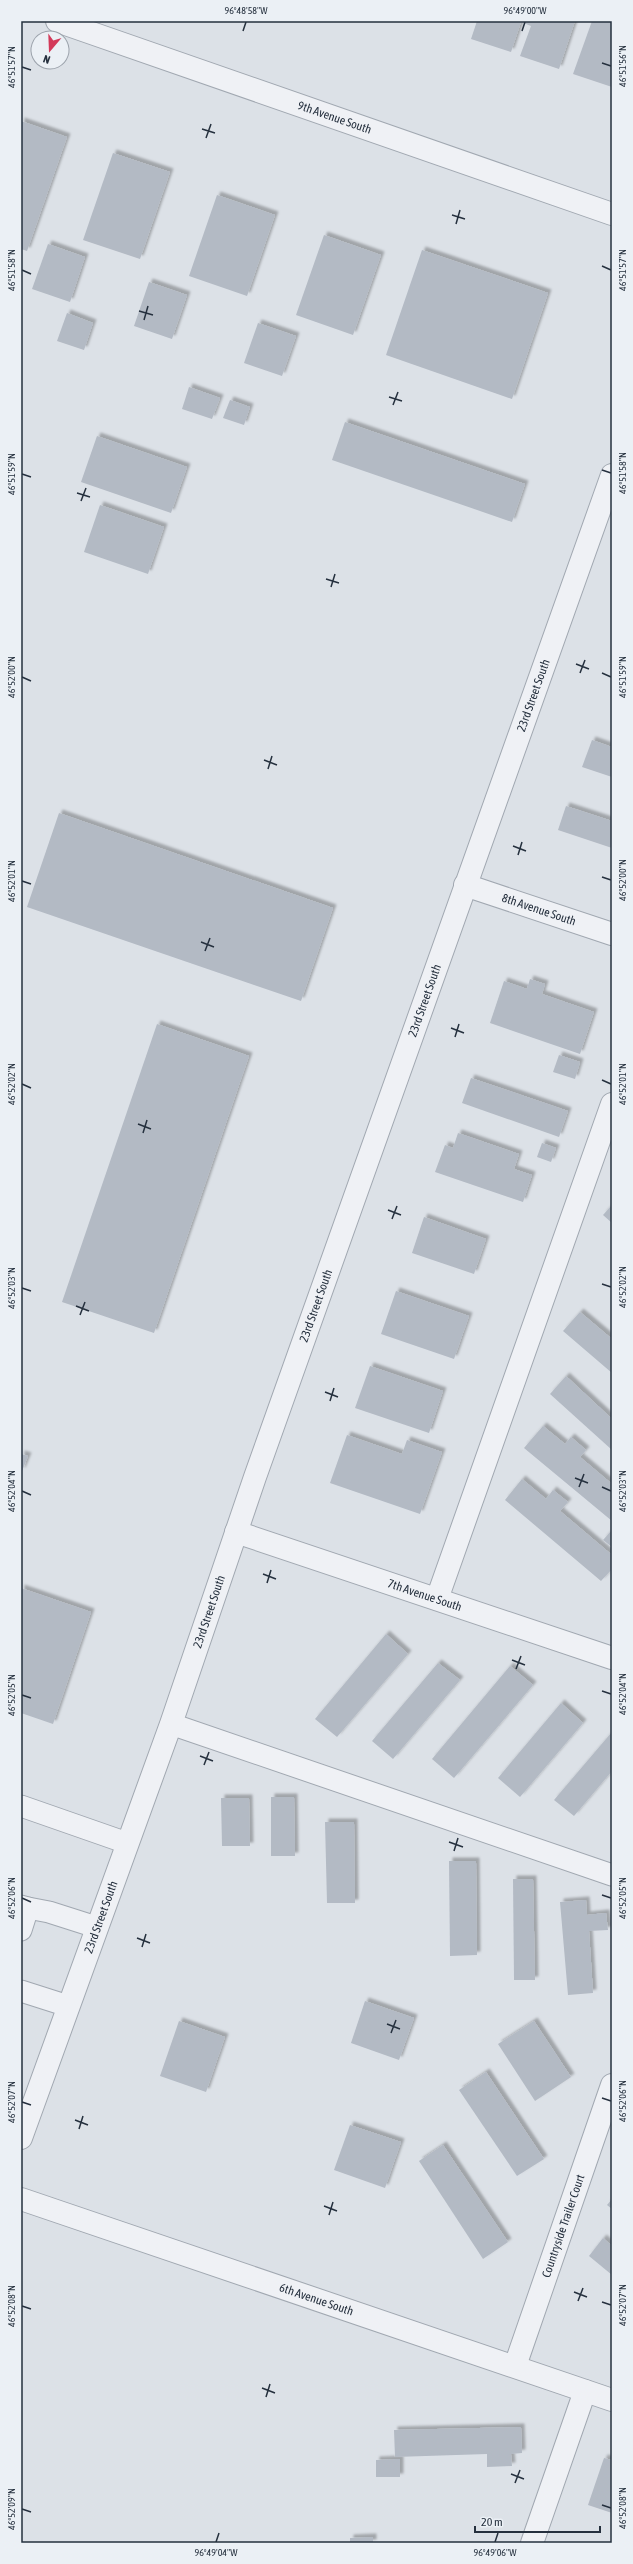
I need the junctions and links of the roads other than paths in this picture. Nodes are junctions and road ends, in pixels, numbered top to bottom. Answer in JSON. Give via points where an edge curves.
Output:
{"nodes":[{"id":1,"x":57,"y":21,"type":"edge"},
{"id":2,"x":612,"y":214,"type":"edge"},
{"id":3,"x":612,"y":475,"type":"edge"},
{"id":4,"x":465,"y":885,"type":"junction"},
{"id":5,"x":612,"y":934,"type":"edge"},
{"id":6,"x":612,"y":1104,"type":"edge"},
{"id":7,"x":236,"y":1532,"type":"junction"},
{"id":8,"x":437,"y":1599,"type":"junction"},
{"id":9,"x":612,"y":1658,"type":"edge"},
{"id":10,"x":171,"y":1724,"type":"junction"},
{"id":11,"x":21,"y":1806,"type":"edge"},
{"id":12,"x":127,"y":1844,"type":"junction"},
{"id":13,"x":612,"y":1875,"type":"edge"},
{"id":14,"x":25,"y":1907,"type":"edge"},
{"id":15,"x":96,"y":1927,"type":"junction"},
{"id":16,"x":21,"y":1930,"type":"edge"},
{"id":17,"x":21,"y":1991,"type":"edge"},
{"id":18,"x":68,"y":2006,"type":"junction"},
{"id":19,"x":612,"y":2085,"type":"edge"},
{"id":20,"x":21,"y":2138,"type":"edge"},
{"id":21,"x":21,"y":2199,"type":"edge"},
{"id":22,"x":515,"y":2366,"type":"junction"},
{"id":23,"x":585,"y":2391,"type":"junction"},
{"id":24,"x":612,"y":2400,"type":"edge"},
{"id":25,"x":532,"y":2543,"type":"edge"}],
"edges":[{"from":1,"to":2,"type":"street","name":"9th Avenue South"},
{"from":3,"to":4,"type":"street","name":"23rd Street South"},
{"from":4,"to":5,"type":"street","name":"8th Avenue South"},
{"from":4,"to":7,"type":"street","name":"23rd Street South"},
{"from":6,"to":8,"type":"street"},
{"from":7,"to":8,"type":"street","name":"7th Avenue South"},
{"from":7,"to":10,"type":"street","name":"23rd Street South"},
{"from":8,"to":9,"type":"street","name":"7th Avenue South"},
{"from":10,"to":12,"type":"street","name":"23rd Street South"},
{"from":10,"to":13,"type":"lane"},
{"from":11,"to":12,"type":"lane"},
{"from":12,"to":15,"type":"street","name":"23rd Street South"},
{"from":14,"to":15,"type":"lane"},
{"from":14,"to":16,"type":"lane"},
{"from":15,"to":18,"type":"street","name":"23rd Street South"},
{"from":17,"to":18,"type":"lane"},
{"from":18,"to":20,"type":"street","name":"23rd Street South"},
{"from":19,"to":22,"type":"street","name":"Countryside Trailer Court"},
{"from":21,"to":22,"type":"street","name":"6th Avenue South"},
{"from":22,"to":23,"type":"street","name":"6th Avenue South"},
{"from":23,"to":24,"type":"street","name":"6th Avenue South"},
{"from":23,"to":25,"type":"street"}]}
